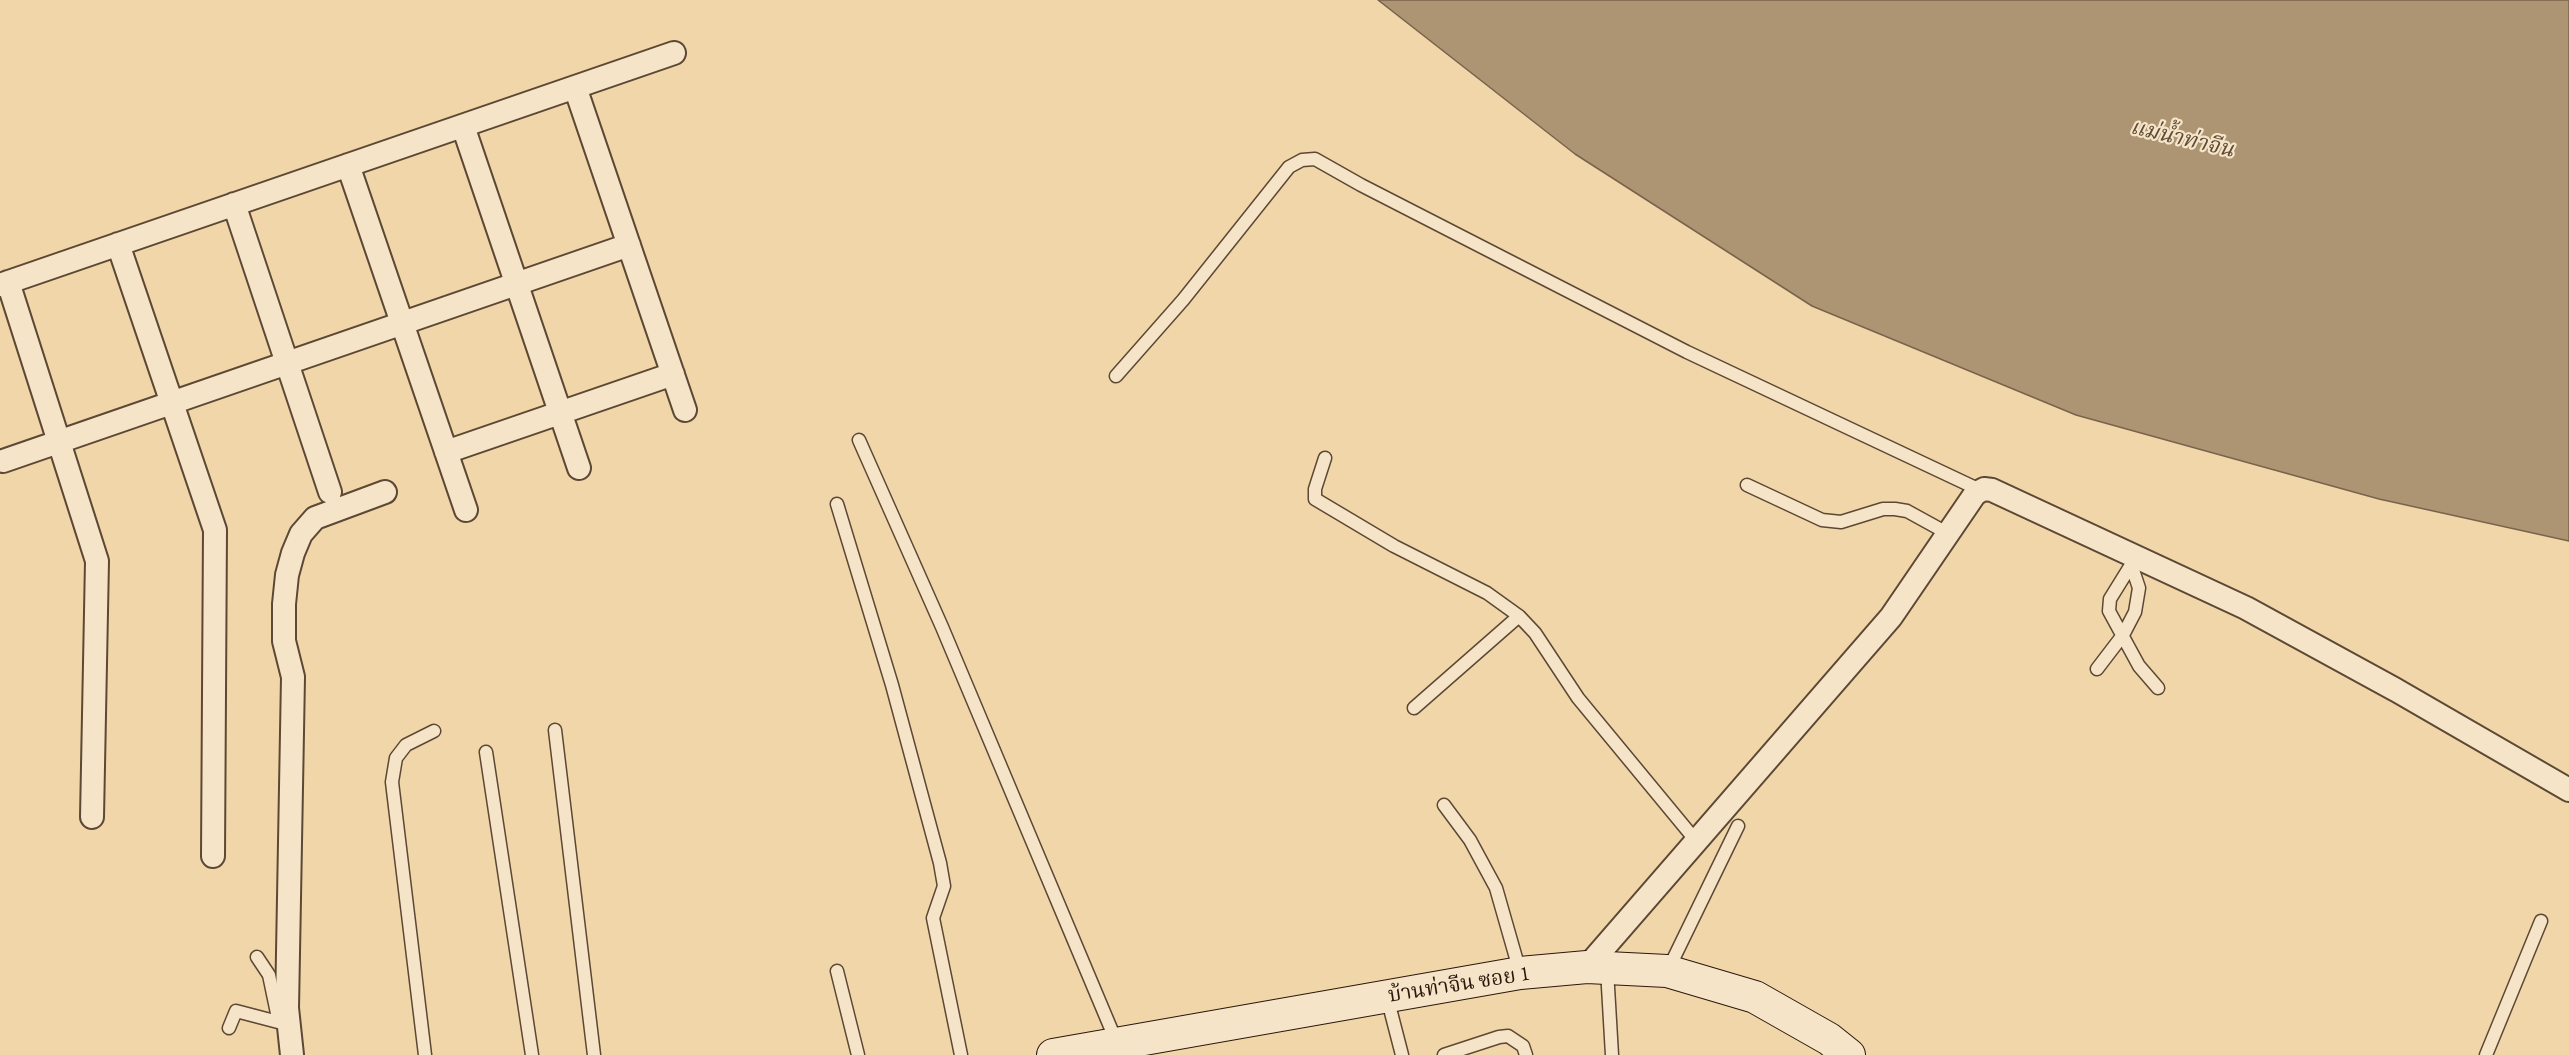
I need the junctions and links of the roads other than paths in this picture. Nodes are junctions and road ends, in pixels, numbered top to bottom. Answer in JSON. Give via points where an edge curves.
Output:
{"nodes":[{"id":1,"x":674,"y":53,"type":"dead end"},
{"id":2,"x":575,"y":87,"type":"junction"},
{"id":3,"x":463,"y":126,"type":"junction"},
{"id":4,"x":348,"y":165,"type":"junction"},
{"id":5,"x":234,"y":204,"type":"junction"},
{"id":6,"x":118,"y":244,"type":"junction"},
{"id":7,"x":629,"y":245,"type":"junction"},
{"id":8,"x":4,"y":283,"type":"edge"},
{"id":9,"x":516,"y":284,"type":"junction"},
{"id":10,"x":402,"y":323,"type":"junction"},
{"id":11,"x":287,"y":363,"type":"junction"},
{"id":12,"x":673,"y":374,"type":"junction"},
{"id":13,"x":1116,"y":376,"type":"dead end"},
{"id":14,"x":172,"y":403,"type":"junction"},
{"id":15,"x":685,"y":410,"type":"dead end"},
{"id":16,"x":560,"y":413,"type":"junction"},
{"id":17,"x":59,"y":441,"type":"junction"},
{"id":18,"x":859,"y":441,"type":"dead end"},
{"id":19,"x":446,"y":452,"type":"junction"},
{"id":20,"x":1325,"y":458,"type":"dead end"},
{"id":21,"x":3,"y":461,"type":"dead end"},
{"id":22,"x":579,"y":468,"type":"dead end"},
{"id":23,"x":1747,"y":485,"type":"dead end"},
{"id":24,"x":1980,"y":490,"type":"junction"},
{"id":25,"x":330,"y":492,"type":"dead end"},
{"id":26,"x":385,"y":492,"type":"dead end"},
{"id":27,"x":837,"y":504,"type":"dead end"},
{"id":28,"x":466,"y":510,"type":"dead end"},
{"id":29,"x":1947,"y":532,"type":"junction"},
{"id":30,"x":2132,"y":563,"type":"junction"},
{"id":31,"x":1519,"y":616,"type":"junction"},
{"id":32,"x":2123,"y":635,"type":"junction"},
{"id":33,"x":2097,"y":669,"type":"dead end"},
{"id":34,"x":2158,"y":688,"type":"dead end"},
{"id":35,"x":1414,"y":708,"type":"dead end"},
{"id":36,"x":555,"y":730,"type":"dead end"},
{"id":37,"x":434,"y":731,"type":"dead end"},
{"id":38,"x":486,"y":752,"type":"dead end"},
{"id":39,"x":2569,"y":790,"type":"edge"},
{"id":40,"x":1444,"y":805,"type":"dead end"},
{"id":41,"x":92,"y":817,"type":"dead end"},
{"id":42,"x":1738,"y":826,"type":"dead end"},
{"id":43,"x":1697,"y":842,"type":"junction"},
{"id":44,"x":213,"y":856,"type":"dead end"},
{"id":45,"x":2541,"y":921,"type":"dead end"},
{"id":46,"x":257,"y":957,"type":"dead end"},
{"id":47,"x":1597,"y":968,"type":"junction"},
{"id":48,"x":837,"y":971,"type":"dead end"},
{"id":49,"x":1667,"y":971,"type":"junction"},
{"id":50,"x":1520,"y":973,"type":"junction"},
{"id":51,"x":1387,"y":996,"type":"junction"},
{"id":52,"x":278,"y":1022,"type":"junction"},
{"id":53,"x":229,"y":1028,"type":"dead end"},
{"id":54,"x":1119,"y":1049,"type":"edge"},
{"id":55,"x":281,"y":1055,"type":"edge"},
{"id":56,"x":292,"y":1055,"type":"edge"},
{"id":57,"x":425,"y":1055,"type":"edge"},
{"id":58,"x":532,"y":1055,"type":"edge"},
{"id":59,"x":594,"y":1055,"type":"edge"},
{"id":60,"x":858,"y":1055,"type":"edge"},
{"id":61,"x":961,"y":1055,"type":"edge"},
{"id":62,"x":1053,"y":1055,"type":"edge"},
{"id":63,"x":1402,"y":1055,"type":"edge"},
{"id":64,"x":1444,"y":1055,"type":"edge"},
{"id":65,"x":1526,"y":1055,"type":"edge"},
{"id":66,"x":1612,"y":1055,"type":"edge"},
{"id":67,"x":1849,"y":1055,"type":"edge"},
{"id":68,"x":2486,"y":1055,"type":"edge"}],
"edges":[{"from":1,"to":2,"type":"street"},
{"from":2,"to":3,"type":"street"},
{"from":2,"to":7,"type":"street"},
{"from":3,"to":4,"type":"street"},
{"from":3,"to":9,"type":"street"},
{"from":4,"to":5,"type":"street"},
{"from":4,"to":10,"type":"street"},
{"from":5,"to":6,"type":"street"},
{"from":5,"to":11,"type":"street"},
{"from":6,"to":8,"type":"street"},
{"from":6,"to":14,"type":"street"},
{"from":7,"to":9,"type":"street"},
{"from":7,"to":12,"type":"street"},
{"from":8,"to":17,"type":"street"},
{"from":9,"to":10,"type":"street"},
{"from":9,"to":16,"type":"street"},
{"from":10,"to":11,"type":"street"},
{"from":10,"to":19,"type":"street"},
{"from":11,"to":14,"type":"street"},
{"from":11,"to":25,"type":"street"},
{"from":12,"to":15,"type":"street"},
{"from":12,"to":16,"type":"street"},
{"from":13,"to":24,"type":"lane","via":[[1183,300],[1289,167],[1315,159],[1687,351]]},
{"from":14,"to":17,"type":"street"},
{"from":14,"to":44,"type":"street","via":[[215,530]]},
{"from":16,"to":19,"type":"street"},
{"from":16,"to":22,"type":"street"},
{"from":17,"to":21,"type":"street"},
{"from":17,"to":41,"type":"street","via":[[97,561]]},
{"from":18,"to":54,"type":"lane"},
{"from":19,"to":28,"type":"street"},
{"from":20,"to":31,"type":"lane","via":[[1315,489],[1315,499],[1321,505],[1486,593]]},
{"from":23,"to":29,"type":"lane","via":[[1822,520],[1841,522],[1895,509],[1907,511]]},
{"from":24,"to":29,"type":"street"},
{"from":24,"to":30,"type":"street","via":[[1992,490]]},
{"from":26,"to":56,"type":"street","via":[[315,518],[301,534],[287,575],[284,641],[293,677],[287,1008]]},
{"from":27,"to":61,"type":"lane","via":[[940,863],[944,886],[933,918]]},
{"from":29,"to":43,"type":"street","via":[[1891,617]]},
{"from":30,"to":32,"type":"lane","via":[[2138,598]]},
{"from":30,"to":32,"type":"lane","via":[[2109,604],[2112,619]]},
{"from":30,"to":39,"type":"street","via":[[2246,608]]},
{"from":31,"to":35,"type":"lane"},
{"from":31,"to":43,"type":"lane","via":[[1578,698]]},
{"from":32,"to":33,"type":"lane"},
{"from":32,"to":34,"type":"lane","via":[[2139,666]]},
{"from":36,"to":59,"type":"lane"},
{"from":37,"to":57,"type":"lane","via":[[406,745],[396,758],[392,782]]},
{"from":38,"to":58,"type":"lane"},
{"from":40,"to":50,"type":"lane","via":[[1470,840],[1496,888]]},
{"from":42,"to":49,"type":"lane"},
{"from":43,"to":47,"type":"street"},
{"from":45,"to":68,"type":"lane"},
{"from":46,"to":52,"type":"lane","via":[[269,975]]},
{"from":47,"to":49,"type":"street","name":"บ้านท่าจีน ซอย 1"},
{"from":47,"to":50,"type":"street","name":"บ้านท่าจีน ซอย 1"},
{"from":47,"to":66,"type":"lane"},
{"from":48,"to":60,"type":"lane"},
{"from":49,"to":67,"type":"street","name":"บ้านท่าจีน ซอย 1","via":[[1755,997],[1829,1039]]},
{"from":50,"to":51,"type":"street","name":"บ้านท่าจีน ซอย 1"},
{"from":51,"to":54,"type":"street","name":"บ้านท่าจีน ซอย 1"},
{"from":51,"to":63,"type":"lane"},
{"from":52,"to":53,"type":"lane","via":[[236,1011]]},
{"from":52,"to":55,"type":"lane"},
{"from":54,"to":62,"type":"street","name":"บ้านท่าจีน ซอย 1"},
{"from":64,"to":65,"type":"lane","via":[[1508,1036],[1523,1046]]}]}
